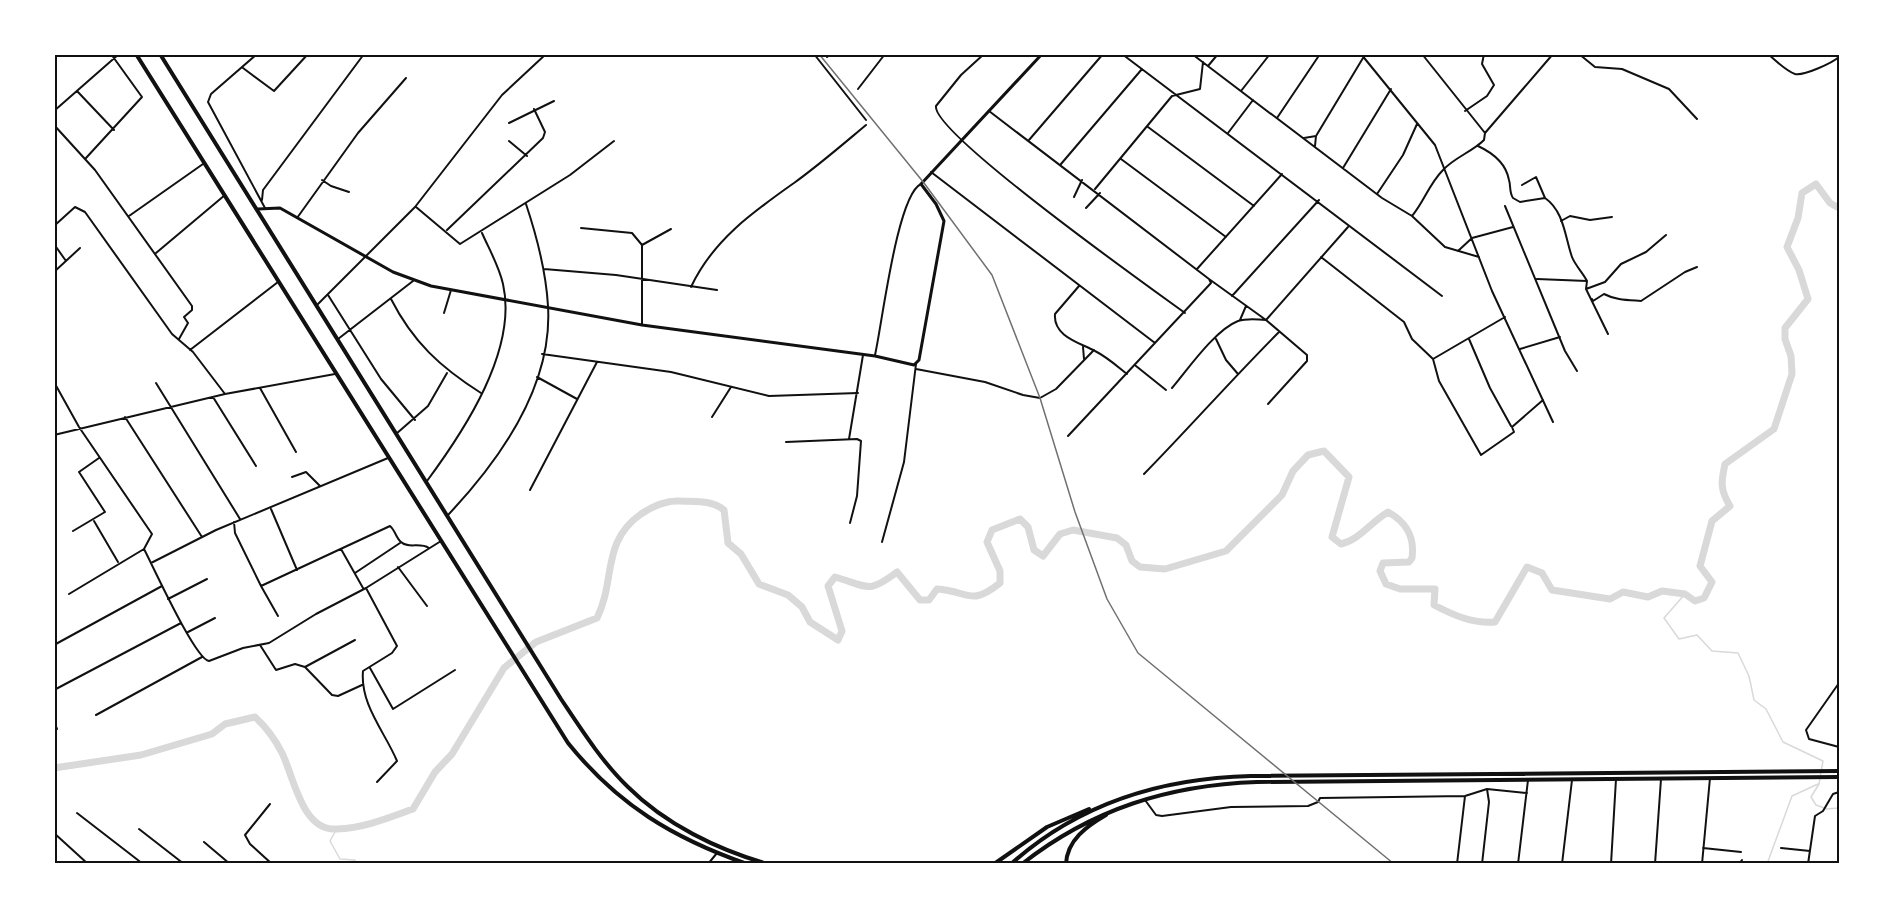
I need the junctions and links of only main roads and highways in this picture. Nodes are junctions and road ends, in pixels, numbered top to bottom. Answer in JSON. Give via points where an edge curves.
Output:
{"nodes":[{"id":1,"x":136,"y":54,"type":"edge"},
{"id":2,"x":160,"y":54,"type":"edge"},
{"id":3,"x":1839,"y":771,"type":"edge"},
{"id":4,"x":1539,"y":774,"type":"junction"},
{"id":5,"x":1839,"y":777,"type":"edge"},
{"id":6,"x":1539,"y":780,"type":"junction"},
{"id":7,"x":1118,"y":799,"type":"junction"},
{"id":8,"x":1134,"y":803,"type":"junction"},
{"id":9,"x":747,"y":864,"type":"edge"},
{"id":10,"x":768,"y":864,"type":"edge"},
{"id":11,"x":994,"y":864,"type":"edge"},
{"id":12,"x":1011,"y":864,"type":"edge"},
{"id":13,"x":1022,"y":864,"type":"edge"},
{"id":14,"x":1066,"y":864,"type":"edge"}],
"edges":[{"from":1,"to":9,"type":"highway","via":[[568,743],[613,791],[671,832]]},
{"from":2,"to":10,"type":"highway","via":[[593,746],[637,796],[705,839]]},
{"from":3,"to":4,"type":"highway"},
{"from":4,"to":6,"type":"highway"},
{"from":4,"to":7,"type":"highway","via":[[1204,778]]},
{"from":5,"to":6,"type":"highway"},
{"from":6,"to":8,"type":"highway","via":[[1190,786]]},
{"from":7,"to":11,"type":"highway","via":[[1047,827]]},
{"from":7,"to":12,"type":"highway","via":[[1048,835]]},
{"from":8,"to":13,"type":"highway","via":[[1077,827]]},
{"from":8,"to":14,"type":"highway","via":[[1081,832]]}]}
